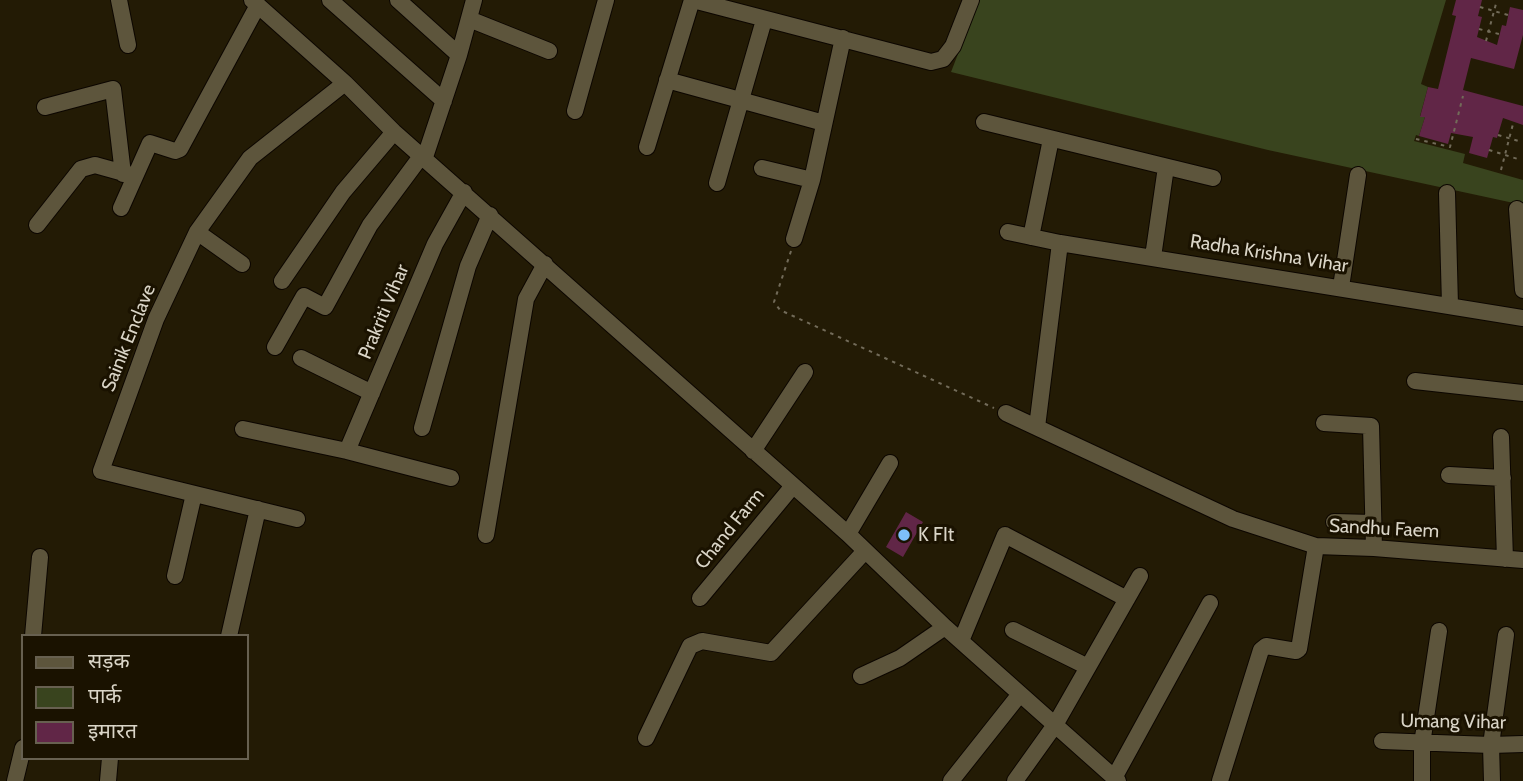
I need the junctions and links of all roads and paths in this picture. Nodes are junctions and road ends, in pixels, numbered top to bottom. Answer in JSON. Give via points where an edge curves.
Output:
{"nodes":[{"id":1,"x":119,"y":0,"type":"edge"},
{"id":2,"x":330,"y":0,"type":"edge"},
{"id":3,"x":398,"y":0,"type":"edge"},
{"id":4,"x":474,"y":0,"type":"edge"},
{"id":5,"x":606,"y":0,"type":"edge"},
{"id":6,"x":971,"y":0,"type":"edge"},
{"id":7,"x":1496,"y":0,"type":"edge"},
{"id":8,"x":699,"y":1,"type":"edge"},
{"id":9,"x":255,"y":3,"type":"edge"},
{"id":10,"x":1480,"y":7,"type":"dead end"},
{"id":11,"x":1493,"y":11,"type":"junction"},
{"id":12,"x":1508,"y":15,"type":"dead end"},
{"id":13,"x":469,"y":19,"type":"junction"},
{"id":14,"x":764,"y":20,"type":"junction"},
{"id":15,"x":1479,"y":29,"type":"dead end"},
{"id":16,"x":1488,"y":31,"type":"junction"},
{"id":17,"x":1499,"y":34,"type":"dead end"},
{"id":18,"x":843,"y":38,"type":"junction"},
{"id":19,"x":1486,"y":40,"type":"dead end"},
{"id":20,"x":128,"y":45,"type":"dead end"},
{"id":21,"x":549,"y":51,"type":"dead end"},
{"id":22,"x":459,"y":55,"type":"junction"},
{"id":23,"x":667,"y":80,"type":"junction"},
{"id":24,"x":345,"y":83,"type":"junction"},
{"id":25,"x":1463,"y":96,"type":"dead end"},
{"id":26,"x":443,"y":101,"type":"junction"},
{"id":27,"x":740,"y":102,"type":"junction"},
{"id":28,"x":45,"y":107,"type":"dead end"},
{"id":29,"x":575,"y":111,"type":"dead end"},
{"id":30,"x":984,"y":122,"type":"dead end"},
{"id":31,"x":824,"y":123,"type":"junction"},
{"id":32,"x":1513,"y":124,"type":"dead end"},
{"id":33,"x":394,"y":132,"type":"junction"},
{"id":34,"x":1498,"y":135,"type":"dead end"},
{"id":35,"x":1509,"y":138,"type":"junction"},
{"id":36,"x":1051,"y":139,"type":"junction"},
{"id":37,"x":1416,"y":139,"type":"dead end"},
{"id":38,"x":1522,"y":142,"type":"edge"},
{"id":39,"x":647,"y":147,"type":"dead end"},
{"id":40,"x":1489,"y":150,"type":"dead end"},
{"id":41,"x":1505,"y":155,"type":"junction"},
{"id":42,"x":423,"y":156,"type":"junction"},
{"id":43,"x":1521,"y":160,"type":"edge"},
{"id":44,"x":1166,"y":167,"type":"junction"},
{"id":45,"x":762,"y":168,"type":"dead end"},
{"id":46,"x":1500,"y":170,"type":"dead end"},
{"id":47,"x":129,"y":175,"type":"junction"},
{"id":48,"x":1358,"y":176,"type":"dead end"},
{"id":49,"x":1213,"y":178,"type":"dead end"},
{"id":50,"x":812,"y":180,"type":"junction"},
{"id":51,"x":717,"y":183,"type":"dead end"},
{"id":52,"x":464,"y":192,"type":"junction"},
{"id":53,"x":1447,"y":193,"type":"dead end"},
{"id":54,"x":121,"y":208,"type":"dead end"},
{"id":55,"x":1517,"y":209,"type":"dead end"},
{"id":56,"x":490,"y":215,"type":"junction"},
{"id":57,"x":37,"y":225,"type":"dead end"},
{"id":58,"x":198,"y":232,"type":"junction"},
{"id":59,"x":1008,"y":232,"type":"dead end"},
{"id":60,"x":1031,"y":237,"type":"junction"},
{"id":61,"x":793,"y":243,"type":"joint"},
{"id":62,"x":1059,"y":243,"type":"junction"},
{"id":63,"x":1153,"y":257,"type":"junction"},
{"id":64,"x":242,"y":264,"type":"dead end"},
{"id":65,"x":545,"y":264,"type":"junction"},
{"id":66,"x":282,"y":281,"type":"dead end"},
{"id":67,"x":1341,"y":287,"type":"junction"},
{"id":68,"x":1523,"y":290,"type":"edge"},
{"id":69,"x":1450,"y":305,"type":"junction"},
{"id":70,"x":1523,"y":318,"type":"edge"},
{"id":71,"x":275,"y":347,"type":"dead end"},
{"id":72,"x":301,"y":358,"type":"dead end"},
{"id":73,"x":805,"y":372,"type":"dead end"},
{"id":74,"x":1415,"y":381,"type":"dead end"},
{"id":75,"x":372,"y":393,"type":"junction"},
{"id":76,"x":1523,"y":393,"type":"edge"},
{"id":77,"x":1006,"y":413,"type":"joint"},
{"id":78,"x":1324,"y":423,"type":"dead end"},
{"id":79,"x":1037,"y":427,"type":"junction"},
{"id":80,"x":422,"y":428,"type":"dead end"},
{"id":81,"x":243,"y":429,"type":"dead end"},
{"id":82,"x":1501,"y":437,"type":"dead end"},
{"id":83,"x":347,"y":451,"type":"junction"},
{"id":84,"x":753,"y":451,"type":"junction"},
{"id":85,"x":890,"y":463,"type":"dead end"},
{"id":86,"x":1449,"y":475,"type":"dead end"},
{"id":87,"x":451,"y":478,"type":"dead end"},
{"id":88,"x":1503,"y":478,"type":"junction"},
{"id":89,"x":792,"y":486,"type":"junction"},
{"id":90,"x":194,"y":494,"type":"junction"},
{"id":91,"x":258,"y":509,"type":"junction"},
{"id":92,"x":297,"y":519,"type":"dead end"},
{"id":93,"x":1334,"y":522,"type":"dead end"},
{"id":94,"x":1373,"y":523,"type":"junction"},
{"id":95,"x":848,"y":534,"type":"junction"},
{"id":96,"x":486,"y":535,"type":"dead end"},
{"id":97,"x":1316,"y":546,"type":"junction"},
{"id":98,"x":1374,"y":548,"type":"junction"},
{"id":99,"x":865,"y":551,"type":"junction"},
{"id":100,"x":40,"y":556,"type":"dead end"},
{"id":101,"x":1505,"y":559,"type":"junction"},
{"id":102,"x":1523,"y":560,"type":"edge"},
{"id":103,"x":174,"y":576,"type":"dead end"},
{"id":104,"x":1140,"y":576,"type":"dead end"},
{"id":105,"x":700,"y":598,"type":"dead end"},
{"id":106,"x":1127,"y":599,"type":"junction"},
{"id":107,"x":1210,"y":603,"type":"dead end"},
{"id":108,"x":945,"y":627,"type":"junction"},
{"id":109,"x":1013,"y":630,"type":"dead end"},
{"id":110,"x":1438,"y":631,"type":"dead end"},
{"id":111,"x":33,"y":634,"type":"edge"},
{"id":112,"x":229,"y":634,"type":"edge"},
{"id":113,"x":1507,"y":635,"type":"dead end"},
{"id":114,"x":961,"y":641,"type":"junction"},
{"id":115,"x":1088,"y":667,"type":"junction"},
{"id":116,"x":861,"y":676,"type":"dead end"},
{"id":117,"x":1020,"y":694,"type":"junction"},
{"id":118,"x":1055,"y":725,"type":"junction"},
{"id":119,"x":646,"y":738,"type":"dead end"},
{"id":120,"x":1382,"y":741,"type":"dead end"},
{"id":121,"x":1422,"y":744,"type":"junction"},
{"id":122,"x":1523,"y":744,"type":"edge"},
{"id":123,"x":1491,"y":745,"type":"junction"},
{"id":124,"x":21,"y":756,"type":"edge"},
{"id":125,"x":110,"y":760,"type":"edge"},
{"id":126,"x":1116,"y":779,"type":"edge"},
{"id":127,"x":15,"y":781,"type":"edge"},
{"id":128,"x":108,"y":781,"type":"edge"},
{"id":129,"x":951,"y":781,"type":"edge"},
{"id":130,"x":1015,"y":781,"type":"edge"},
{"id":131,"x":1220,"y":781,"type":"edge"},
{"id":132,"x":1422,"y":781,"type":"edge"},
{"id":133,"x":1492,"y":781,"type":"edge"}],
"edges":[{"from":1,"to":20,"type":"street"},
{"from":2,"to":26,"type":"street"},
{"from":3,"to":22,"type":"street"},
{"from":4,"to":13,"type":"street"},
{"from":5,"to":29,"type":"street"},
{"from":6,"to":18,"type":"street","via":[[943,59],[931,62]]},
{"from":7,"to":11,"type":"path"},
{"from":8,"to":14,"type":"street"},
{"from":8,"to":23,"type":"street"},
{"from":9,"to":24,"type":"street"},
{"from":9,"to":47,"type":"street","via":[[180,149],[149,144]]},
{"from":10,"to":11,"type":"path"},
{"from":11,"to":12,"type":"path"},
{"from":11,"to":16,"type":"path"},
{"from":13,"to":21,"type":"street"},
{"from":13,"to":22,"type":"street"},
{"from":14,"to":18,"type":"street"},
{"from":14,"to":27,"type":"street"},
{"from":15,"to":16,"type":"path"},
{"from":16,"to":17,"type":"path"},
{"from":16,"to":19,"type":"path"},
{"from":18,"to":31,"type":"street"},
{"from":22,"to":26,"type":"street"},
{"from":23,"to":27,"type":"street"},
{"from":23,"to":39,"type":"street"},
{"from":24,"to":33,"type":"street"},
{"from":24,"to":58,"type":"street","name":"Sainik Enclave","via":[[250,158]]},
{"from":25,"to":37,"type":"path","via":[[1450,147]]},
{"from":26,"to":42,"type":"street"},
{"from":27,"to":31,"type":"street"},
{"from":27,"to":51,"type":"street"},
{"from":28,"to":47,"type":"street","via":[[113,89]]},
{"from":30,"to":36,"type":"street"},
{"from":31,"to":50,"type":"street"},
{"from":32,"to":35,"type":"path"},
{"from":33,"to":42,"type":"street"},
{"from":33,"to":66,"type":"street","via":[[343,192]]},
{"from":34,"to":35,"type":"path"},
{"from":35,"to":38,"type":"path"},
{"from":35,"to":41,"type":"path"},
{"from":36,"to":44,"type":"street"},
{"from":36,"to":60,"type":"street"},
{"from":40,"to":41,"type":"path"},
{"from":41,"to":43,"type":"path"},
{"from":41,"to":46,"type":"path"},
{"from":42,"to":52,"type":"street"},
{"from":42,"to":71,"type":"street","via":[[370,225],[325,307],[304,296]]},
{"from":44,"to":49,"type":"street"},
{"from":44,"to":63,"type":"street"},
{"from":45,"to":50,"type":"street"},
{"from":47,"to":54,"type":"street"},
{"from":47,"to":57,"type":"street","via":[[95,165],[81,169]]},
{"from":48,"to":67,"type":"street"},
{"from":50,"to":61,"type":"street"},
{"from":52,"to":56,"type":"street"},
{"from":52,"to":75,"type":"street","name":"Prakriti Vihar","via":[[435,244]]},
{"from":53,"to":69,"type":"street"},
{"from":55,"to":68,"type":"street"},
{"from":56,"to":65,"type":"street"},
{"from":56,"to":80,"type":"street","via":[[468,265]]},
{"from":58,"to":64,"type":"street"},
{"from":58,"to":90,"type":"street","name":"Sainik Enclave","via":[[156,319],[101,471]]},
{"from":59,"to":60,"type":"street","name":"Radha Krishna Vihar"},
{"from":60,"to":62,"type":"street","name":"Radha Krishna Vihar"},
{"from":61,"to":77,"type":"path","via":[[774,302],[780,310]]},
{"from":62,"to":63,"type":"street","name":"Radha Krishna Vihar"},
{"from":62,"to":79,"type":"street"},
{"from":63,"to":67,"type":"street","name":"Radha Krishna Vihar"},
{"from":65,"to":84,"type":"street"},
{"from":65,"to":96,"type":"street","via":[[526,299]]},
{"from":67,"to":69,"type":"street","name":"Radha Krishna Vihar"},
{"from":69,"to":70,"type":"street","name":"Radha Krishna Vihar"},
{"from":72,"to":75,"type":"street"},
{"from":73,"to":84,"type":"street"},
{"from":74,"to":76,"type":"street"},
{"from":75,"to":83,"type":"street","name":"Prakriti Vihar"},
{"from":77,"to":79,"type":"street"},
{"from":78,"to":94,"type":"street","via":[[1371,426]]},
{"from":79,"to":97,"type":"street","via":[[1233,519]]},
{"from":81,"to":83,"type":"street"},
{"from":82,"to":88,"type":"street"},
{"from":83,"to":87,"type":"street"},
{"from":84,"to":89,"type":"street"},
{"from":85,"to":95,"type":"street"},
{"from":86,"to":88,"type":"street"},
{"from":88,"to":101,"type":"street"},
{"from":89,"to":95,"type":"street"},
{"from":89,"to":105,"type":"street","name":"Chand Farm"},
{"from":90,"to":91,"type":"street","name":"Sainik Enclave"},
{"from":90,"to":103,"type":"street"},
{"from":91,"to":92,"type":"street","name":"Sainik Enclave"},
{"from":91,"to":112,"type":"street"},
{"from":93,"to":94,"type":"street"},
{"from":94,"to":98,"type":"street"},
{"from":95,"to":99,"type":"street"},
{"from":97,"to":98,"type":"street","name":"Sandhu Faem"},
{"from":97,"to":131,"type":"street","name":"Sandhu Faem","via":[[1299,649],[1266,646],[1261,650]]},
{"from":98,"to":101,"type":"street","name":"Sandhu Faem"},
{"from":99,"to":108,"type":"street"},
{"from":99,"to":119,"type":"street","via":[[771,653],[702,641],[690,646]]},
{"from":100,"to":111,"type":"street"},
{"from":101,"to":102,"type":"street","name":"Sandhu Faem"},
{"from":104,"to":106,"type":"street"},
{"from":106,"to":114,"type":"street","via":[[1005,535]]},
{"from":106,"to":115,"type":"street"},
{"from":107,"to":126,"type":"street"},
{"from":108,"to":114,"type":"street"},
{"from":108,"to":116,"type":"street","via":[[900,658]]},
{"from":109,"to":115,"type":"street"},
{"from":110,"to":121,"type":"street"},
{"from":113,"to":123,"type":"street"},
{"from":114,"to":117,"type":"street"},
{"from":115,"to":118,"type":"street"},
{"from":117,"to":118,"type":"street"},
{"from":117,"to":129,"type":"street"},
{"from":118,"to":126,"type":"street"},
{"from":118,"to":130,"type":"street"},
{"from":120,"to":121,"type":"street","name":"Umang Vihar"},
{"from":121,"to":123,"type":"street","name":"Umang Vihar"},
{"from":121,"to":132,"type":"street"},
{"from":122,"to":123,"type":"street","name":"Umang Vihar"},
{"from":123,"to":133,"type":"street"},
{"from":124,"to":127,"type":"street"},
{"from":125,"to":128,"type":"street"}]}
